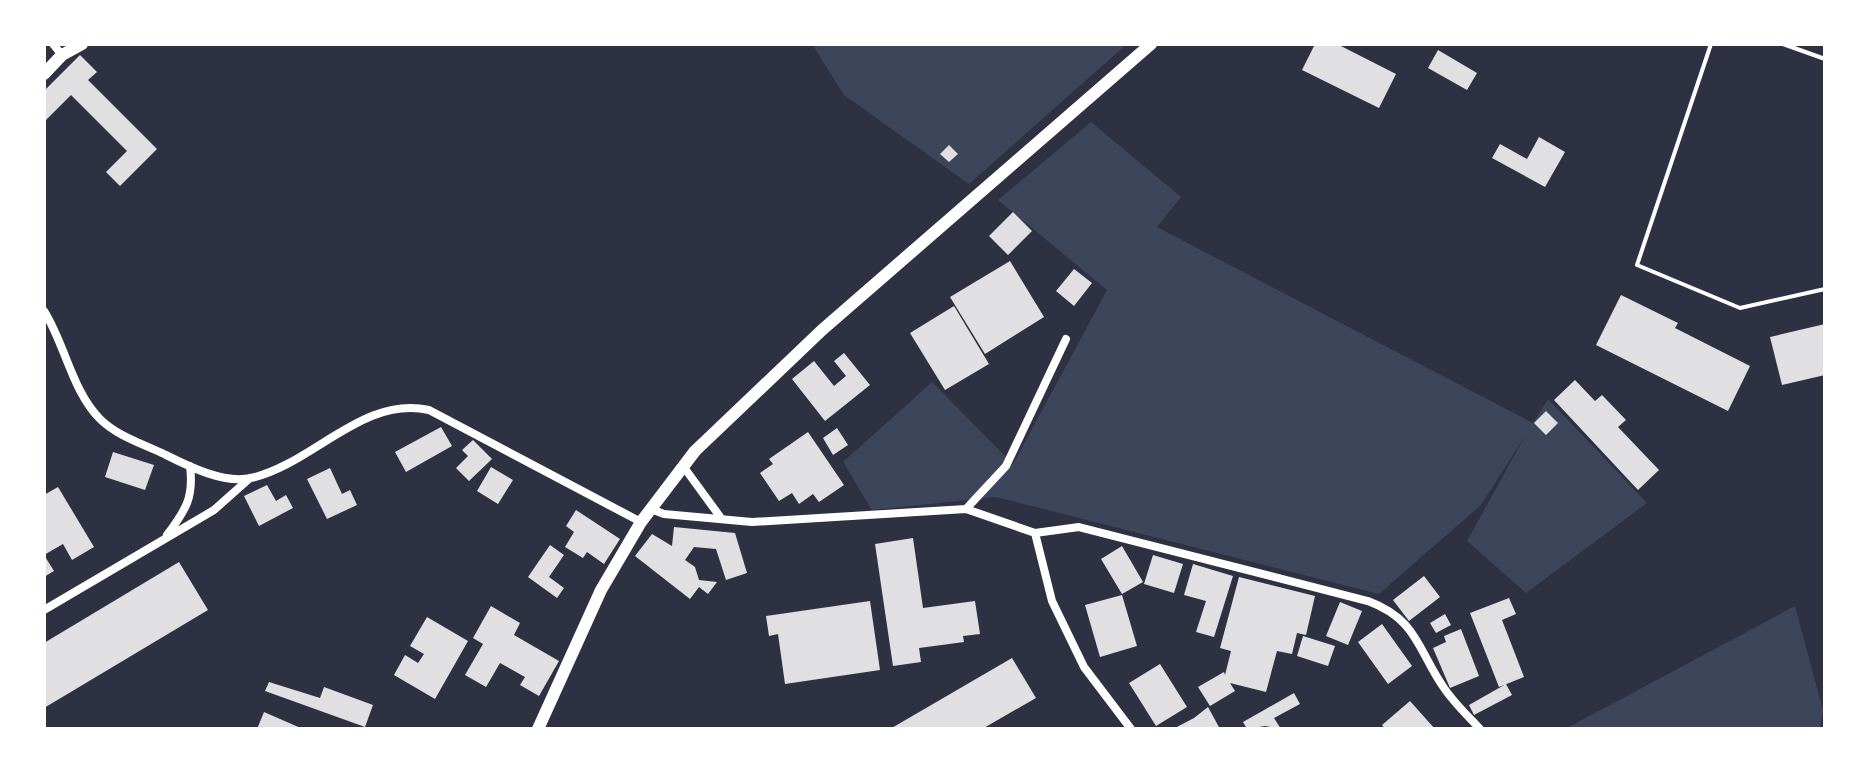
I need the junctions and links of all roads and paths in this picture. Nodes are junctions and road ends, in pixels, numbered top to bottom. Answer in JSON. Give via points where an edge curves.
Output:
{"nodes":[{"id":1,"x":53,"y":44,"type":"edge"},
{"id":2,"x":82,"y":44,"type":"edge"},
{"id":3,"x":1151,"y":44,"type":"edge"},
{"id":4,"x":1711,"y":44,"type":"edge"},
{"id":5,"x":1783,"y":44,"type":"edge"},
{"id":6,"x":62,"y":55,"type":"junction"},
{"id":7,"x":1825,"y":59,"type":"edge"},
{"id":8,"x":44,"y":74,"type":"edge"},
{"id":9,"x":1825,"y":289,"type":"edge"},
{"id":10,"x":44,"y":311,"type":"edge"},
{"id":11,"x":1066,"y":339,"type":"dead end"},
{"id":12,"x":190,"y":466,"type":"junction"},
{"id":13,"x":683,"y":466,"type":"junction"},
{"id":14,"x":250,"y":478,"type":"junction"},
{"id":15,"x":651,"y":509,"type":"junction"},
{"id":16,"x":966,"y":509,"type":"junction"},
{"id":17,"x":721,"y":518,"type":"junction"},
{"id":18,"x":641,"y":522,"type":"junction"},
{"id":19,"x":1035,"y":533,"type":"junction"},
{"id":20,"x":164,"y":539,"type":"junction"},
{"id":21,"x":44,"y":610,"type":"edge"},
{"id":22,"x":538,"y":729,"type":"edge"},
{"id":23,"x":1131,"y":729,"type":"edge"},
{"id":24,"x":1480,"y":729,"type":"edge"}],
"edges":[{"from":1,"to":6,"type":"street"},
{"from":2,"to":6,"type":"main road"},
{"from":3,"to":13,"type":"main road","via":[[822,330]]},
{"from":4,"to":9,"type":"lane","via":[[1637,265],[1740,308]]},
{"from":5,"to":7,"type":"lane"},
{"from":6,"to":8,"type":"main road"},
{"from":10,"to":12,"type":"street","via":[[100,419]]},
{"from":11,"to":16,"type":"street","via":[[1006,466]]},
{"from":12,"to":14,"type":"street"},
{"from":12,"to":20,"type":"street","via":[[189,506]]},
{"from":13,"to":15,"type":"main road"},
{"from":13,"to":17,"type":"street"},
{"from":14,"to":18,"type":"street","via":[[390,408],[413,406]]},
{"from":14,"to":20,"type":"street","via":[[214,510]]},
{"from":15,"to":17,"type":"street"},
{"from":15,"to":18,"type":"main road"},
{"from":16,"to":17,"type":"street","via":[[752,522]]},
{"from":16,"to":19,"type":"street"},
{"from":18,"to":22,"type":"main road","via":[[601,590]]},
{"from":19,"to":23,"type":"street","via":[[1052,601],[1084,667]]},
{"from":19,"to":24,"type":"street","via":[[1079,527],[1389,609],[1413,631],[1441,685]]},
{"from":20,"to":21,"type":"street"}]}
